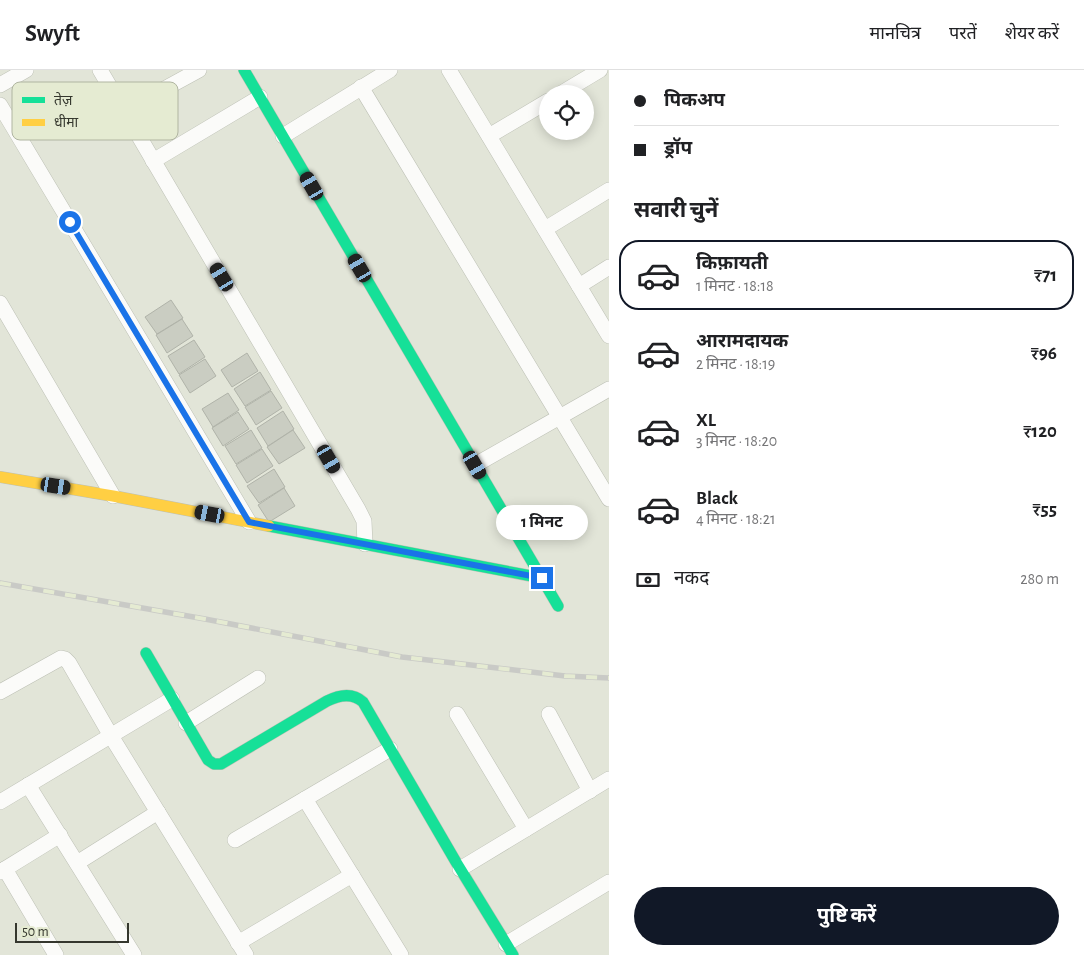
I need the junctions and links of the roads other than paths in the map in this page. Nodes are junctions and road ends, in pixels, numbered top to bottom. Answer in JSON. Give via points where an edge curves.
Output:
{"nodes":[{"id":1,"x":26,"y":70,"type":"edge"},
{"id":2,"x":100,"y":70,"type":"edge"},
{"id":3,"x":199,"y":70,"type":"edge"},
{"id":4,"x":244,"y":70,"type":"edge"},
{"id":5,"x":390,"y":70,"type":"edge"},
{"id":6,"x":449,"y":70,"type":"edge"},
{"id":7,"x":600,"y":70,"type":"edge"},
{"id":8,"x":107,"y":82,"type":"edge"},
{"id":9,"x":177,"y":82,"type":"edge"},
{"id":10,"x":0,"y":85,"type":"edge"},
{"id":11,"x":575,"y":85,"type":"edge"},
{"id":12,"x":361,"y":87,"type":"junction"},
{"id":13,"x":260,"y":97,"type":"junction"},
{"id":14,"x":0,"y":105,"type":"edge"},
{"id":15,"x":539,"y":106,"type":"edge"},
{"id":16,"x":12,"y":125,"type":"edge"},
{"id":17,"x":283,"y":136,"type":"junction"},
{"id":18,"x":489,"y":136,"type":"junction"},
{"id":19,"x":21,"y":140,"type":"edge"},
{"id":20,"x":141,"y":140,"type":"edge"},
{"id":21,"x":153,"y":161,"type":"junction"},
{"id":22,"x":609,"y":190,"type":"edge"},
{"id":23,"x":545,"y":229,"type":"junction"},
{"id":24,"x":609,"y":267,"type":"edge"},
{"id":25,"x":579,"y":286,"type":"junction"},
{"id":26,"x":0,"y":303,"type":"edge"},
{"id":27,"x":609,"y":336,"type":"edge"},
{"id":28,"x":609,"y":389,"type":"edge"},
{"id":29,"x":560,"y":417,"type":"junction"},
{"id":30,"x":475,"y":465,"type":"junction"},
{"id":31,"x":0,"y":477,"type":"edge"},
{"id":32,"x":113,"y":496,"type":"junction"},
{"id":33,"x":609,"y":499,"type":"edge"},
{"id":34,"x":249,"y":522,"type":"junction"},
{"id":35,"x":365,"y":544,"type":"junction"},
{"id":36,"x":542,"y":578,"type":"junction"},
{"id":37,"x":558,"y":606,"type":"dead end"},
{"id":38,"x":146,"y":653,"type":"dead end"},
{"id":39,"x":258,"y":678,"type":"dead end"},
{"id":40,"x":0,"y":692,"type":"edge"},
{"id":41,"x":172,"y":699,"type":"junction"},
{"id":42,"x":456,"y":714,"type":"dead end"},
{"id":43,"x":548,"y":714,"type":"dead end"},
{"id":44,"x":186,"y":723,"type":"junction"},
{"id":45,"x":111,"y":736,"type":"junction"},
{"id":46,"x":390,"y":749,"type":"junction"},
{"id":47,"x":609,"y":779,"type":"edge"},
{"id":48,"x":28,"y":785,"type":"junction"},
{"id":49,"x":590,"y":790,"type":"junction"},
{"id":50,"x":306,"y":799,"type":"junction"},
{"id":51,"x":0,"y":802,"type":"edge"},
{"id":52,"x":158,"y":812,"type":"junction"},
{"id":53,"x":526,"y":829,"type":"junction"},
{"id":54,"x":60,"y":835,"type":"junction"},
{"id":55,"x":235,"y":840,"type":"dead end"},
{"id":56,"x":76,"y":863,"type":"junction"},
{"id":57,"x":460,"y":869,"type":"junction"},
{"id":58,"x":2,"y":871,"type":"edge"},
{"id":59,"x":352,"y":874,"type":"junction"},
{"id":60,"x":609,"y":882,"type":"edge"},
{"id":61,"x":242,"y":949,"type":"edge"},
{"id":62,"x":509,"y":950,"type":"edge"},
{"id":63,"x":56,"y":955,"type":"edge"},
{"id":64,"x":134,"y":955,"type":"edge"},
{"id":65,"x":401,"y":955,"type":"edge"}],
"edges":[{"from":1,"to":10,"type":"street"},
{"from":2,"to":8,"type":"street"},
{"from":3,"to":9,"type":"street"},
{"from":4,"to":13,"type":"street"},
{"from":5,"to":12,"type":"street"},
{"from":6,"to":18,"type":"street"},
{"from":7,"to":11,"type":"street"},
{"from":12,"to":17,"type":"street"},
{"from":12,"to":29,"type":"street"},
{"from":13,"to":17,"type":"street"},
{"from":13,"to":21,"type":"street"},
{"from":14,"to":16,"type":"street"},
{"from":15,"to":18,"type":"street"},
{"from":17,"to":30,"type":"street"},
{"from":18,"to":23,"type":"street"},
{"from":19,"to":34,"type":"street"},
{"from":20,"to":21,"type":"street"},
{"from":21,"to":35,"type":"street","via":[[358,509],[364,521]]},
{"from":22,"to":23,"type":"street"},
{"from":23,"to":25,"type":"street"},
{"from":24,"to":25,"type":"street"},
{"from":25,"to":27,"type":"street"},
{"from":26,"to":32,"type":"street"},
{"from":28,"to":29,"type":"street"},
{"from":29,"to":30,"type":"street"},
{"from":29,"to":33,"type":"street"},
{"from":30,"to":36,"type":"street"},
{"from":31,"to":32,"type":"street"},
{"from":32,"to":34,"type":"street"},
{"from":34,"to":35,"type":"street"},
{"from":35,"to":36,"type":"street"},
{"from":36,"to":37,"type":"street"},
{"from":38,"to":41,"type":"street"},
{"from":39,"to":44,"type":"street"},
{"from":40,"to":45,"type":"street","via":[[53,661],[65,659]]},
{"from":41,"to":44,"type":"street"},
{"from":41,"to":45,"type":"street"},
{"from":42,"to":53,"type":"street"},
{"from":43,"to":49,"type":"street"},
{"from":44,"to":46,"type":"street","via":[[208,760],[217,765],[332,698],[355,696],[363,702]]},
{"from":45,"to":48,"type":"street"},
{"from":45,"to":52,"type":"street"},
{"from":46,"to":50,"type":"street"},
{"from":46,"to":57,"type":"street"},
{"from":47,"to":49,"type":"street"},
{"from":48,"to":51,"type":"street"},
{"from":48,"to":54,"type":"street"},
{"from":49,"to":53,"type":"street"},
{"from":50,"to":55,"type":"street"},
{"from":50,"to":59,"type":"street"},
{"from":52,"to":56,"type":"street"},
{"from":52,"to":61,"type":"street"},
{"from":53,"to":57,"type":"street"},
{"from":54,"to":56,"type":"street"},
{"from":54,"to":58,"type":"street"},
{"from":56,"to":64,"type":"street"},
{"from":57,"to":62,"type":"street"},
{"from":58,"to":63,"type":"street"},
{"from":59,"to":61,"type":"street"},
{"from":59,"to":65,"type":"street"},
{"from":60,"to":62,"type":"street"}]}
